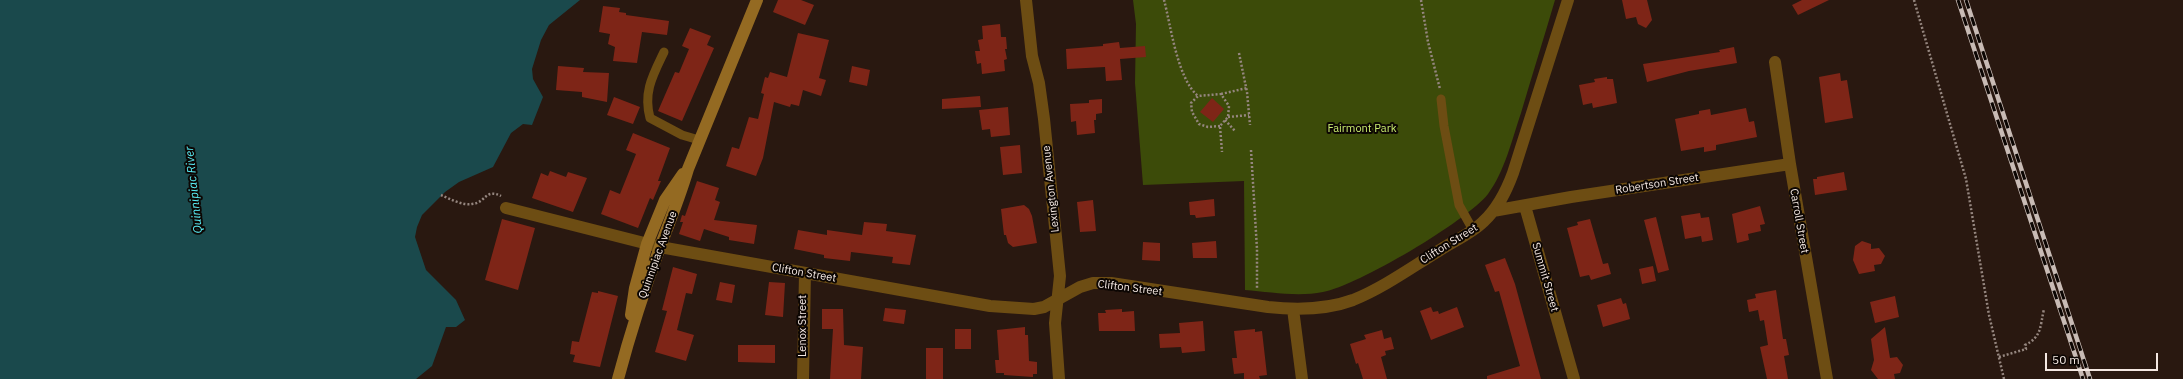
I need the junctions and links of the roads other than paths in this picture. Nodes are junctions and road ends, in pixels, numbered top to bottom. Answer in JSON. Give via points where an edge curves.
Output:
{"nodes":[{"id":1,"x":757,"y":0,"type":"edge"},
{"id":2,"x":1026,"y":0,"type":"edge"},
{"id":3,"x":1568,"y":0,"type":"edge"},
{"id":4,"x":664,"y":52,"type":"dead end"},
{"id":5,"x":1775,"y":62,"type":"dead end"},
{"id":6,"x":1442,"y":99,"type":"road end"},
{"id":7,"x":699,"y":140,"type":"junction"},
{"id":8,"x":1790,"y":164,"type":"junction"},
{"id":9,"x":688,"y":169,"type":"junction"},
{"id":10,"x":505,"y":203,"type":"road end"},
{"id":11,"x":1525,"y":206,"type":"junction"},
{"id":12,"x":1493,"y":211,"type":"junction"},
{"id":13,"x":1473,"y":230,"type":"junction"},
{"id":14,"x":647,"y":244,"type":"junction"},
{"id":15,"x":660,"y":247,"type":"junction"},
{"id":16,"x":805,"y":273,"type":"junction"},
{"id":17,"x":1059,"y":300,"type":"junction"},
{"id":18,"x":1293,"y":309,"type":"junction"},
{"id":19,"x":628,"y":342,"type":"junction"},
{"id":20,"x":618,"y":379,"type":"edge"},
{"id":21,"x":803,"y":379,"type":"edge"},
{"id":22,"x":1059,"y":379,"type":"edge"},
{"id":23,"x":1302,"y":379,"type":"edge"},
{"id":24,"x":1574,"y":379,"type":"edge"},
{"id":25,"x":1826,"y":379,"type":"edge"}],
"edges":[{"from":1,"to":7,"type":"main road","name":"Quinnipiac Avenue"},
{"from":2,"to":17,"type":"street","name":"Lexington Avenue","via":[[1032,56],[1044,119],[1060,276]]},
{"from":3,"to":12,"type":"street","name":"Clifton Street","via":[[1513,173],[1506,192]]},
{"from":4,"to":7,"type":"lane","via":[[648,87],[647,108],[650,118],[682,135]]},
{"from":5,"to":8,"type":"street","name":"Carroll Street"},
{"from":6,"to":13,"type":"lane","via":[[1444,126],[1460,205]]},
{"from":7,"to":9,"type":"main road","name":"Quinnipiac Avenue"},
{"from":8,"to":11,"type":"street","name":"Robertson Street"},
{"from":8,"to":25,"type":"street","name":"Carroll Street"},
{"from":9,"to":14,"type":"main road","name":"Quinnipiac Avenue","via":[[665,200]]},
{"from":9,"to":15,"type":"main road","name":"Quinnipiac Avenue"},
{"from":10,"to":14,"type":"street","name":"Clifton Street"},
{"from":11,"to":12,"type":"street"},
{"from":11,"to":24,"type":"street","name":"Summit Street"},
{"from":12,"to":13,"type":"street","name":"Clifton Street"},
{"from":13,"to":18,"type":"street","name":"Clifton Street","via":[[1352,300],[1322,307]]},
{"from":14,"to":15,"type":"street","name":"Clifton Street"},
{"from":14,"to":19,"type":"main road","name":"Quinnipiac Avenue","via":[[635,288]]},
{"from":15,"to":16,"type":"street","name":"Clifton Street"},
{"from":15,"to":19,"type":"main road","name":"Quinnipiac Avenue"},
{"from":16,"to":17,"type":"street","name":"Clifton Street","via":[[990,306],[1034,309]]},
{"from":16,"to":21,"type":"street","name":"Lenox Street"},
{"from":17,"to":18,"type":"street","name":"Clifton Street","via":[[1080,287],[1094,283],[1111,283],[1200,298]]},
{"from":17,"to":22,"type":"street","name":"Lexington Avenue","via":[[1055,323]]},
{"from":18,"to":23,"type":"street"},
{"from":19,"to":20,"type":"main road","name":"Quinnipiac Avenue"}]}
